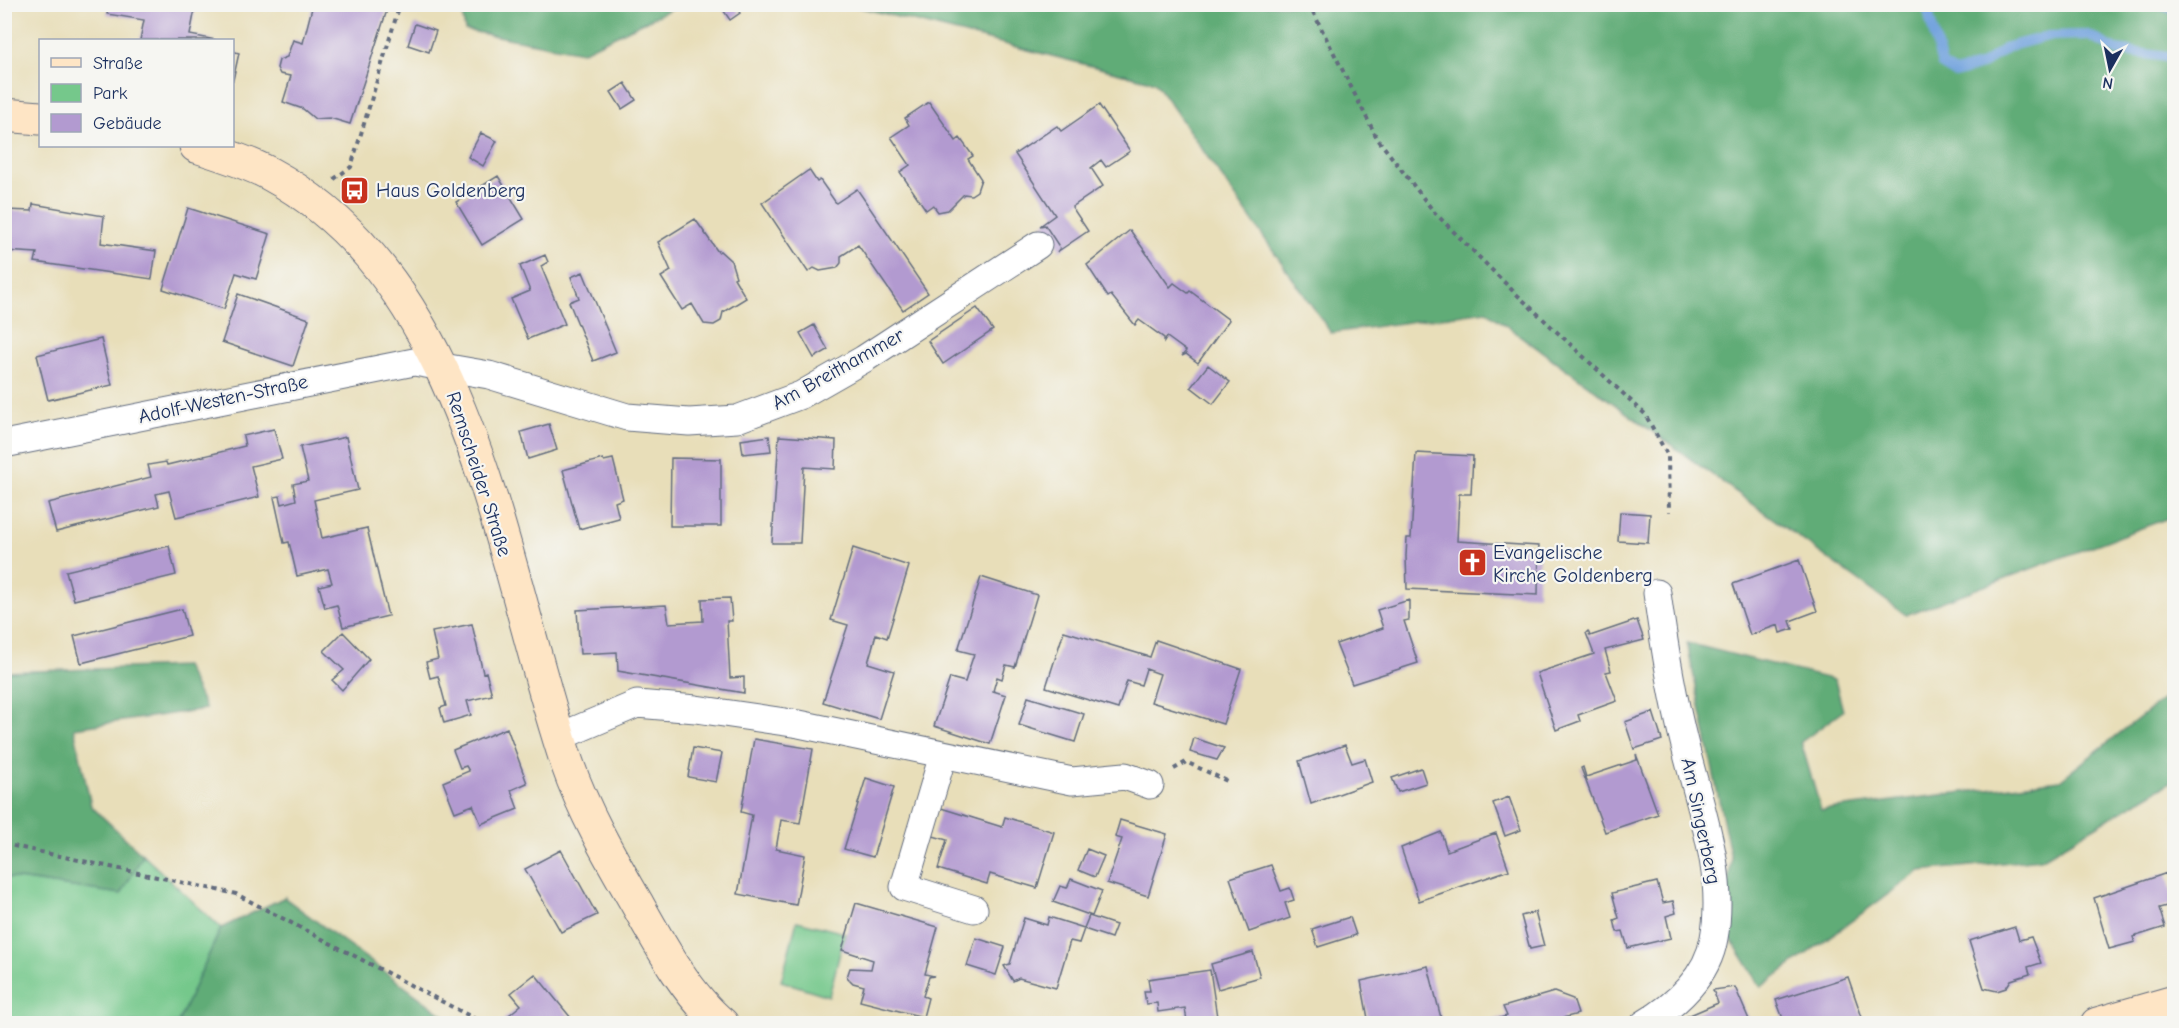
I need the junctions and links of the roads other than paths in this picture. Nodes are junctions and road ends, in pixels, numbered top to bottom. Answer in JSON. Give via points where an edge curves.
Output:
{"nodes":[{"id":1,"x":4,"y":116,"type":"edge"},
{"id":2,"x":39,"y":118,"type":"edge"},
{"id":3,"x":199,"y":147,"type":"edge"},
{"id":4,"x":1038,"y":245,"type":"dead end"},
{"id":5,"x":442,"y":367,"type":"junction"},
{"id":6,"x":4,"y":444,"type":"edge"},
{"id":7,"x":1657,"y":593,"type":"dead end"},
{"id":8,"x":559,"y":737,"type":"junction"},
{"id":9,"x":943,"y":755,"type":"junction"},
{"id":10,"x":1150,"y":785,"type":"road end"},
{"id":11,"x":974,"y":909,"type":"dead end"},
{"id":12,"x":2175,"y":1002,"type":"edge"},
{"id":13,"x":722,"y":1023,"type":"edge"},
{"id":14,"x":1644,"y":1023,"type":"edge"},
{"id":15,"x":2097,"y":1023,"type":"edge"}],
"edges":[{"from":1,"to":2,"type":"main road"},
{"from":3,"to":5,"type":"main road","name":"Remscheider Straße","via":[[271,175],[336,222],[386,274]]},
{"from":4,"to":5,"type":"street","name":"Am Breithammer","via":[[864,359],[801,395],[737,419],[689,423],[627,417],[525,385]]},
{"from":5,"to":6,"type":"street","name":"Adolf-Westen-Straße","via":[[414,362],[383,367]]},
{"from":5,"to":8,"type":"main road","name":"Remscheider Straße","via":[[467,424]]},
{"from":7,"to":14,"type":"street","name":"Am Singerberg","via":[[1667,673],[1714,863],[1718,903],[1714,940],[1706,962],[1678,999]]},
{"from":8,"to":9,"type":"street","via":[[637,705],[799,724]]},
{"from":8,"to":13,"type":"main road","name":"Remscheider Straße","via":[[594,828],[654,934],[696,996]]},
{"from":9,"to":10,"type":"street","via":[[1072,781],[1125,776]]},
{"from":9,"to":11,"type":"street","via":[[904,887]]},
{"from":12,"to":15,"type":"main road"}]}
